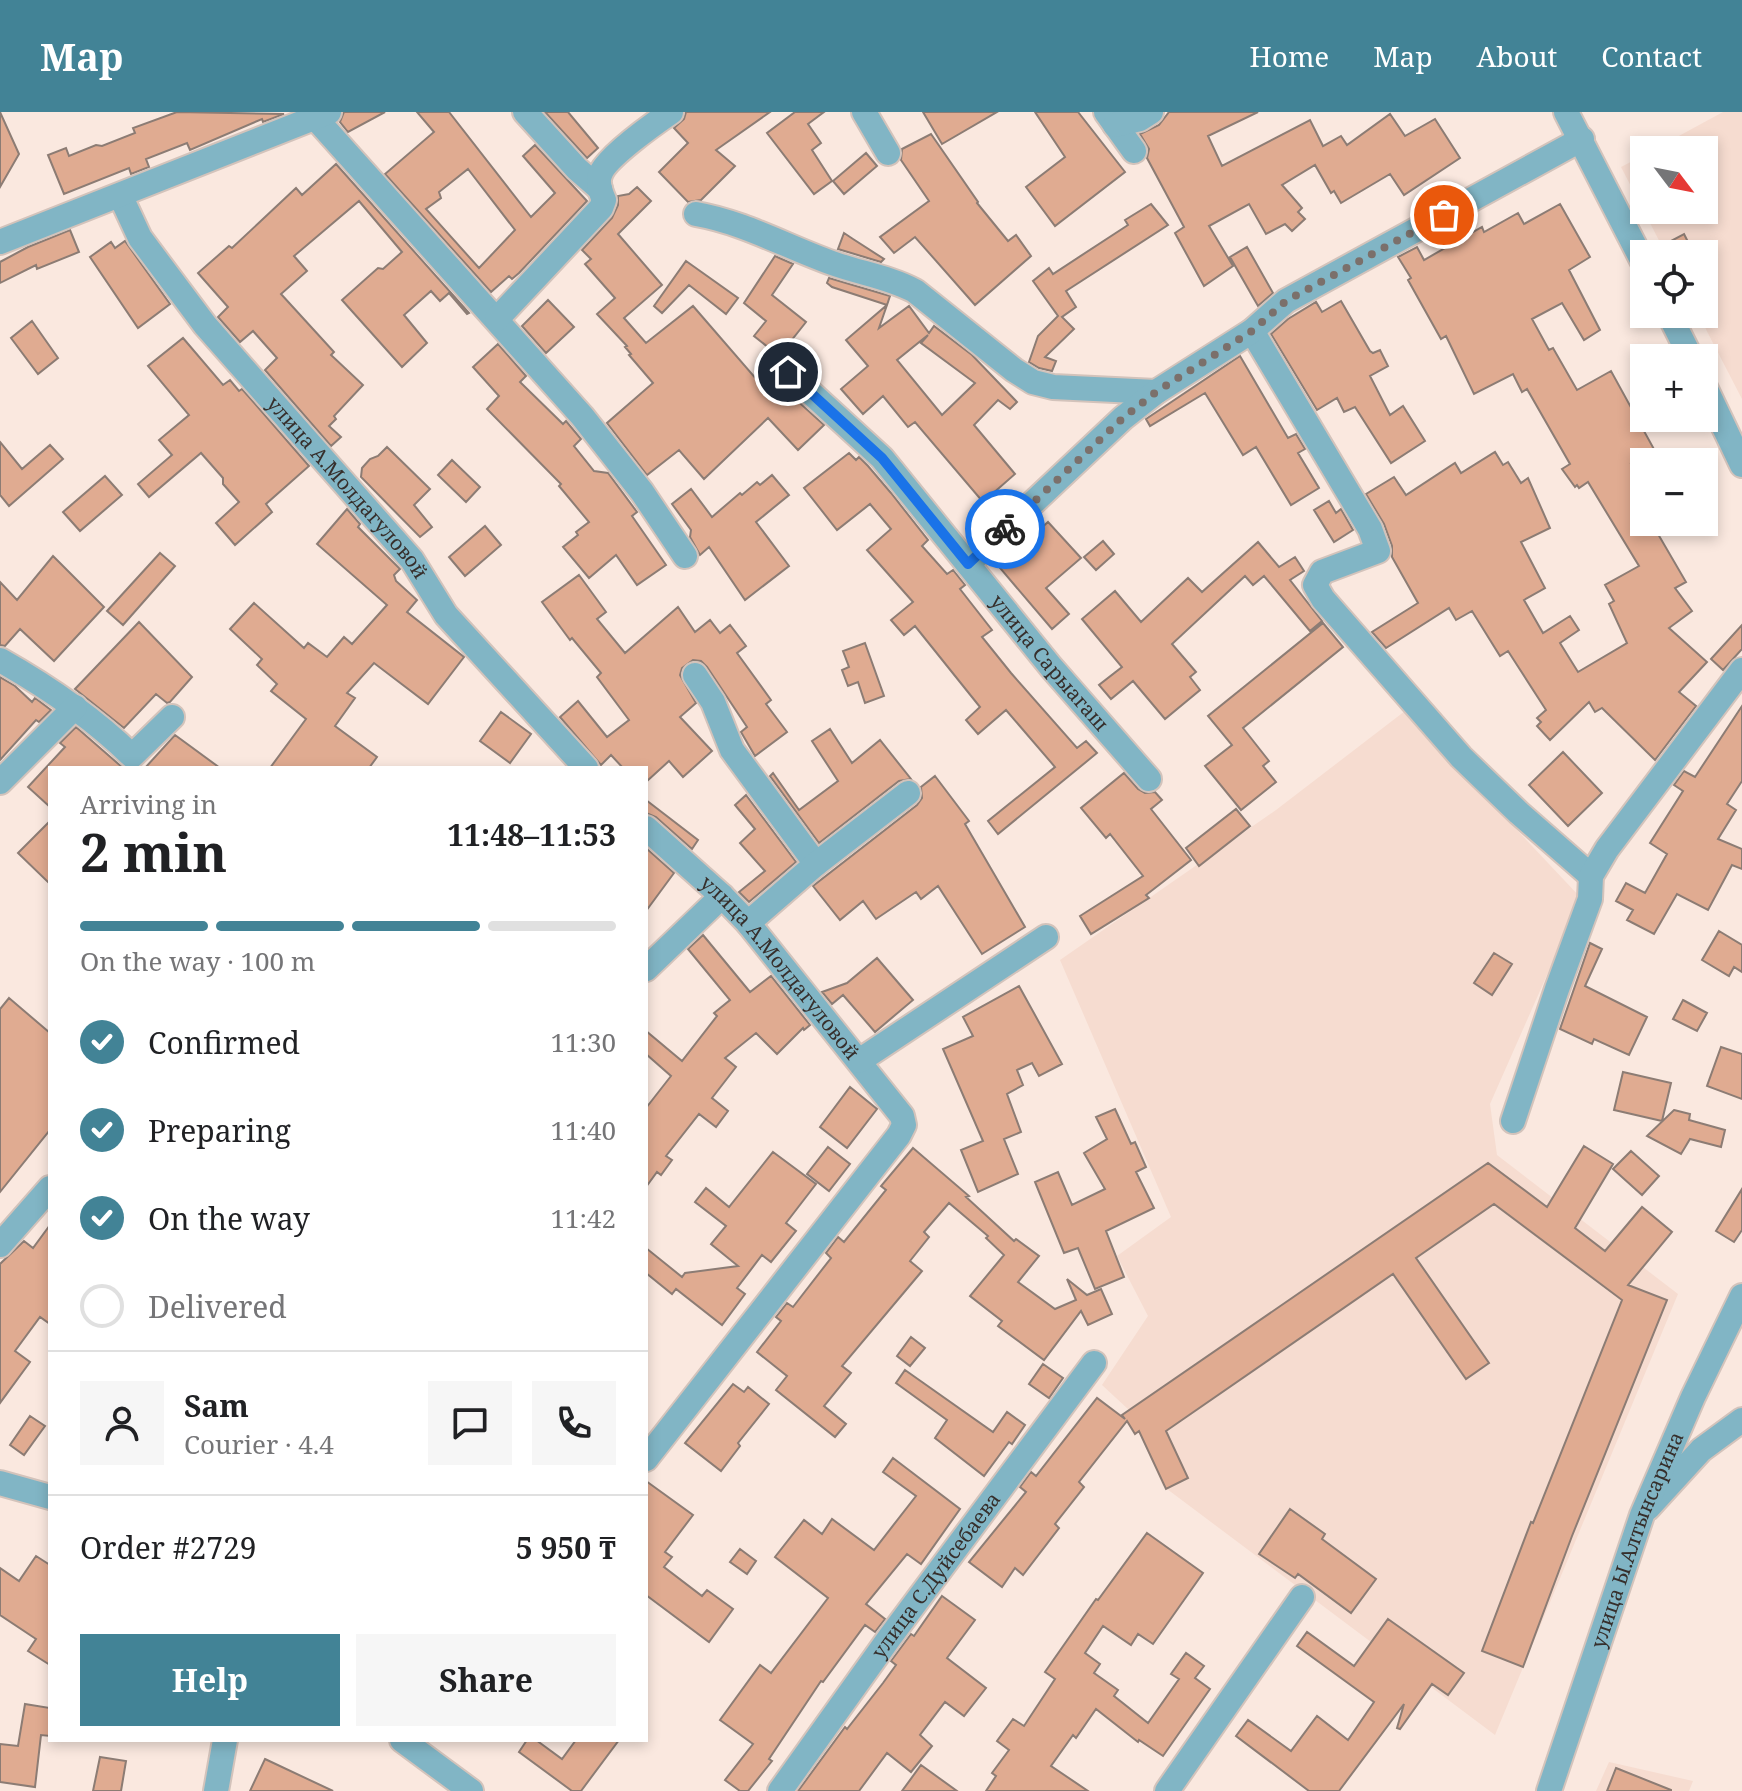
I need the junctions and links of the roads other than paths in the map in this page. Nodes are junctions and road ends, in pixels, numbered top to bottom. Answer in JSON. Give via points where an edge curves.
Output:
{"nodes":[{"id":1,"x":525,"y":112,"type":"edge"},
{"id":2,"x":671,"y":112,"type":"edge"},
{"id":3,"x":864,"y":112,"type":"edge"},
{"id":4,"x":1151,"y":112,"type":"edge"},
{"id":5,"x":1566,"y":112,"type":"edge"},
{"id":6,"x":318,"y":114,"type":"edge"},
{"id":7,"x":1111,"y":119,"type":"edge"},
{"id":8,"x":1582,"y":139,"type":"junction"},
{"id":9,"x":1134,"y":151,"type":"dead end"},
{"id":10,"x":888,"y":153,"type":"dead end"},
{"id":11,"x":600,"y":189,"type":"junction"},
{"id":12,"x":121,"y":197,"type":"junction"},
{"id":13,"x":696,"y":214,"type":"dead end"},
{"id":14,"x":1632,"y":240,"type":"edge"},
{"id":15,"x":0,"y":242,"type":"edge"},
{"id":16,"x":497,"y":319,"type":"junction"},
{"id":17,"x":1252,"y":331,"type":"junction"},
{"id":18,"x":788,"y":372,"type":"dead end"},
{"id":19,"x":1156,"y":392,"type":"junction"},
{"id":20,"x":1718,"y":414,"type":"edge"},
{"id":21,"x":1742,"y":465,"type":"edge"},
{"id":22,"x":685,"y":556,"type":"dead end"},
{"id":23,"x":968,"y":564,"type":"junction"},
{"id":24,"x":0,"y":660,"type":"edge"},
{"id":25,"x":1742,"y":670,"type":"edge"},
{"id":26,"x":695,"y":675,"type":"dead end"},
{"id":27,"x":75,"y":707,"type":"junction"},
{"id":28,"x":172,"y":717,"type":"dead end"},
{"id":29,"x":584,"y":766,"type":"edge"},
{"id":30,"x":1149,"y":779,"type":"dead end"},
{"id":31,"x":0,"y":782,"type":"edge"},
{"id":32,"x":908,"y":793,"type":"dead end"},
{"id":33,"x":648,"y":830,"type":"edge"},
{"id":34,"x":816,"y":864,"type":"junction"},
{"id":35,"x":1591,"y":876,"type":"junction"},
{"id":36,"x":722,"y":896,"type":"junction"},
{"id":37,"x":748,"y":923,"type":"junction"},
{"id":38,"x":1046,"y":937,"type":"dead end"},
{"id":39,"x":648,"y":967,"type":"edge"},
{"id":40,"x":859,"y":1061,"type":"junction"},
{"id":41,"x":1513,"y":1121,"type":"dead end"},
{"id":42,"x":48,"y":1190,"type":"edge"},
{"id":43,"x":0,"y":1245,"type":"edge"},
{"id":44,"x":1742,"y":1296,"type":"edge"},
{"id":45,"x":1094,"y":1363,"type":"dead end"},
{"id":46,"x":1742,"y":1420,"type":"edge"},
{"id":47,"x":648,"y":1456,"type":"edge"},
{"id":48,"x":0,"y":1483,"type":"edge"},
{"id":49,"x":48,"y":1496,"type":"edge"},
{"id":50,"x":1642,"y":1515,"type":"junction"},
{"id":51,"x":1302,"y":1597,"type":"dead end"},
{"id":52,"x":225,"y":1742,"type":"edge"},
{"id":53,"x":416,"y":1744,"type":"edge"},
{"id":54,"x":463,"y":1788,"type":"edge"},
{"id":55,"x":216,"y":1791,"type":"edge"},
{"id":56,"x":780,"y":1791,"type":"edge"},
{"id":57,"x":1167,"y":1791,"type":"edge"},
{"id":58,"x":1549,"y":1791,"type":"edge"}],
"edges":[{"from":1,"to":11,"type":"street"},
{"from":2,"to":11,"type":"street","via":[[609,163],[600,174]]},
{"from":3,"to":10,"type":"street"},
{"from":4,"to":7,"type":"street","via":[[1140,119]]},
{"from":5,"to":8,"type":"street"},
{"from":6,"to":12,"type":"street"},
{"from":6,"to":16,"type":"street"},
{"from":7,"to":9,"type":"street"},
{"from":8,"to":14,"type":"street"},
{"from":8,"to":17,"type":"street","via":[[1286,301]]},
{"from":11,"to":16,"type":"street","via":[[604,200],[594,217]]},
{"from":12,"to":15,"type":"street"},
{"from":12,"to":29,"type":"street","name":"улица А.Молдагуловой","via":[[140,238],[205,325],[412,560],[446,615]]},
{"from":13,"to":19,"type":"street","via":[[721,218],[803,253],[899,283],[1033,382]]},
{"from":16,"to":22,"type":"street","via":[[591,427]]},
{"from":17,"to":19,"type":"street"},
{"from":17,"to":35,"type":"street","via":[[1378,551],[1322,572],[1315,585],[1323,599],[1461,757]]},
{"from":18,"to":23,"type":"street","name":"улица Сарыагаш","via":[[882,458]]},
{"from":19,"to":23,"type":"street"},
{"from":20,"to":21,"type":"street"},
{"from":23,"to":30,"type":"street","name":"улица Сарыагаш"},
{"from":24,"to":27,"type":"street"},
{"from":25,"to":35,"type":"street"},
{"from":26,"to":34,"type":"street","via":[[713,702],[732,750]]},
{"from":27,"to":28,"type":"street","via":[[132,756]]},
{"from":27,"to":31,"type":"street"},
{"from":32,"to":34,"type":"street"},
{"from":33,"to":36,"type":"street","name":"улица А.Молдагуловой"},
{"from":34,"to":37,"type":"street"},
{"from":35,"to":41,"type":"street","via":[[1590,899]]},
{"from":36,"to":37,"type":"street","name":"улица А.Молдагуловой"},
{"from":36,"to":39,"type":"street"},
{"from":37,"to":40,"type":"street","name":"улица А.Молдагуловой"},
{"from":38,"to":40,"type":"street"},
{"from":40,"to":47,"type":"street","name":"улица А.Молдагуловой","via":[[902,1116],[899,1135]]},
{"from":42,"to":43,"type":"street"},
{"from":44,"to":50,"type":"street","name":"улица Ы.Алтынсарина"},
{"from":45,"to":56,"type":"street","name":"улица С.Дуйсебаева"},
{"from":46,"to":50,"type":"street","via":[[1701,1450]]},
{"from":48,"to":49,"type":"street"},
{"from":50,"to":58,"type":"street","name":"улица Ы.Алтынсарина"},
{"from":51,"to":57,"type":"street"},
{"from":52,"to":55,"type":"street"},
{"from":53,"to":54,"type":"street"}]}
